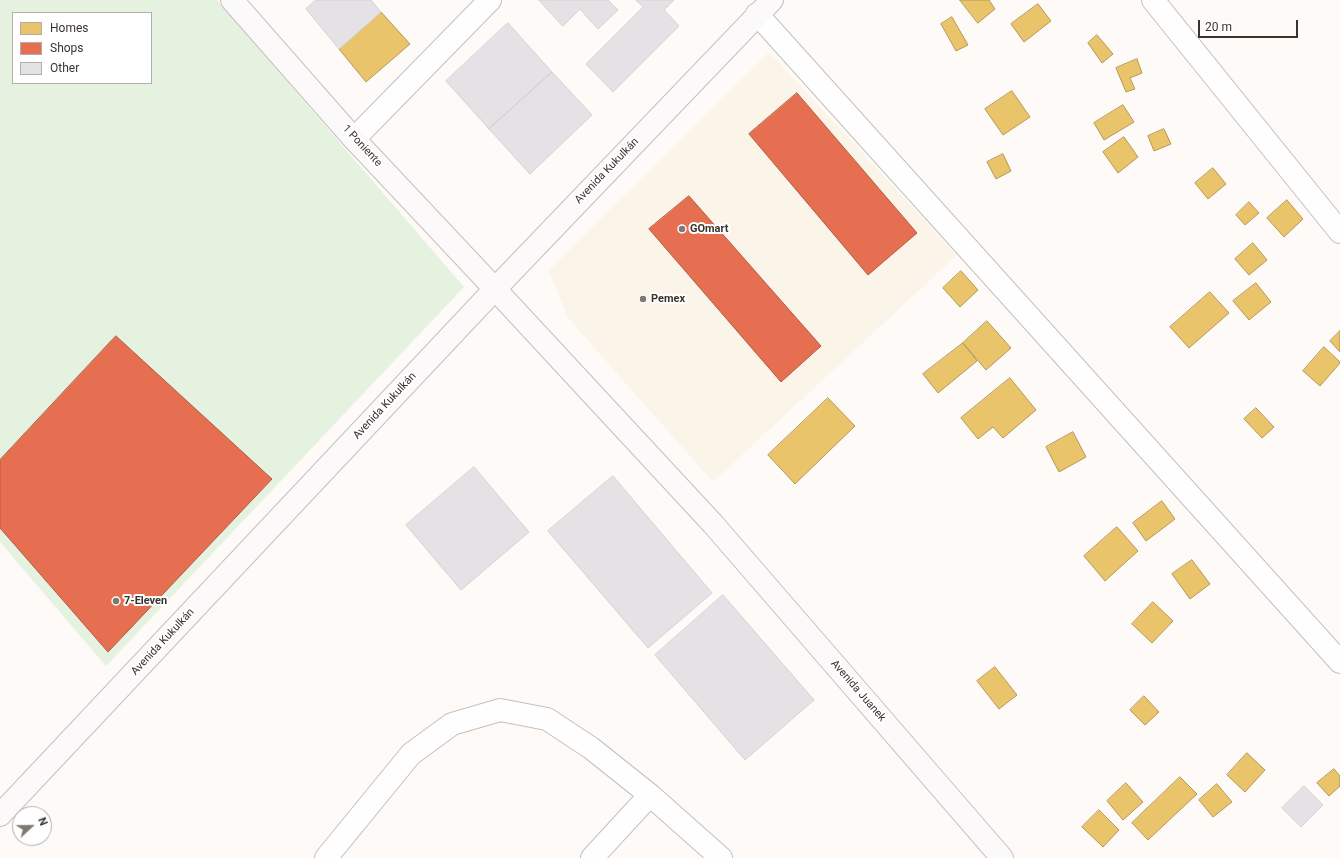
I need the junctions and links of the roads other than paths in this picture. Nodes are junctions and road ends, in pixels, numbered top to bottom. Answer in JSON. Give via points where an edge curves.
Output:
{"nodes":[{"id":1,"x":232,"y":0,"type":"edge"},
{"id":2,"x":490,"y":0,"type":"edge"},
{"id":3,"x":1153,"y":0,"type":"edge"},
{"id":4,"x":764,"y":7,"type":"edge"},
{"id":5,"x":354,"y":139,"type":"junction"},
{"id":6,"x":1340,"y":232,"type":"edge"},
{"id":7,"x":495,"y":289,"type":"junction"},
{"id":8,"x":713,"y":524,"type":"joint"},
{"id":9,"x":1340,"y":662,"type":"edge"},
{"id":10,"x":650,"y":796,"type":"junction"},
{"id":11,"x":0,"y":815,"type":"edge"},
{"id":12,"x":326,"y":858,"type":"edge"},
{"id":13,"x":592,"y":858,"type":"edge"},
{"id":14,"x":721,"y":858,"type":"edge"},
{"id":15,"x":1002,"y":858,"type":"edge"}],
"edges":[{"from":1,"to":5,"type":"street","name":"1 Poniente"},
{"from":2,"to":5,"type":"street"},
{"from":3,"to":6,"type":"street"},
{"from":4,"to":7,"type":"street","name":"Avenida Kukulkán"},
{"from":4,"to":9,"type":"street"},
{"from":5,"to":7,"type":"street","name":"1 Poniente"},
{"from":7,"to":8,"type":"street","name":"1 Poniente"},
{"from":7,"to":11,"type":"street","name":"Avenida Kukulkán"},
{"from":8,"to":15,"type":"street","name":"Avenida Juanek"},
{"from":10,"to":12,"type":"street","via":[[591,748],[547,719],[500,710],[452,724],[411,754]]},
{"from":10,"to":13,"type":"street"},
{"from":10,"to":14,"type":"street"}]}
